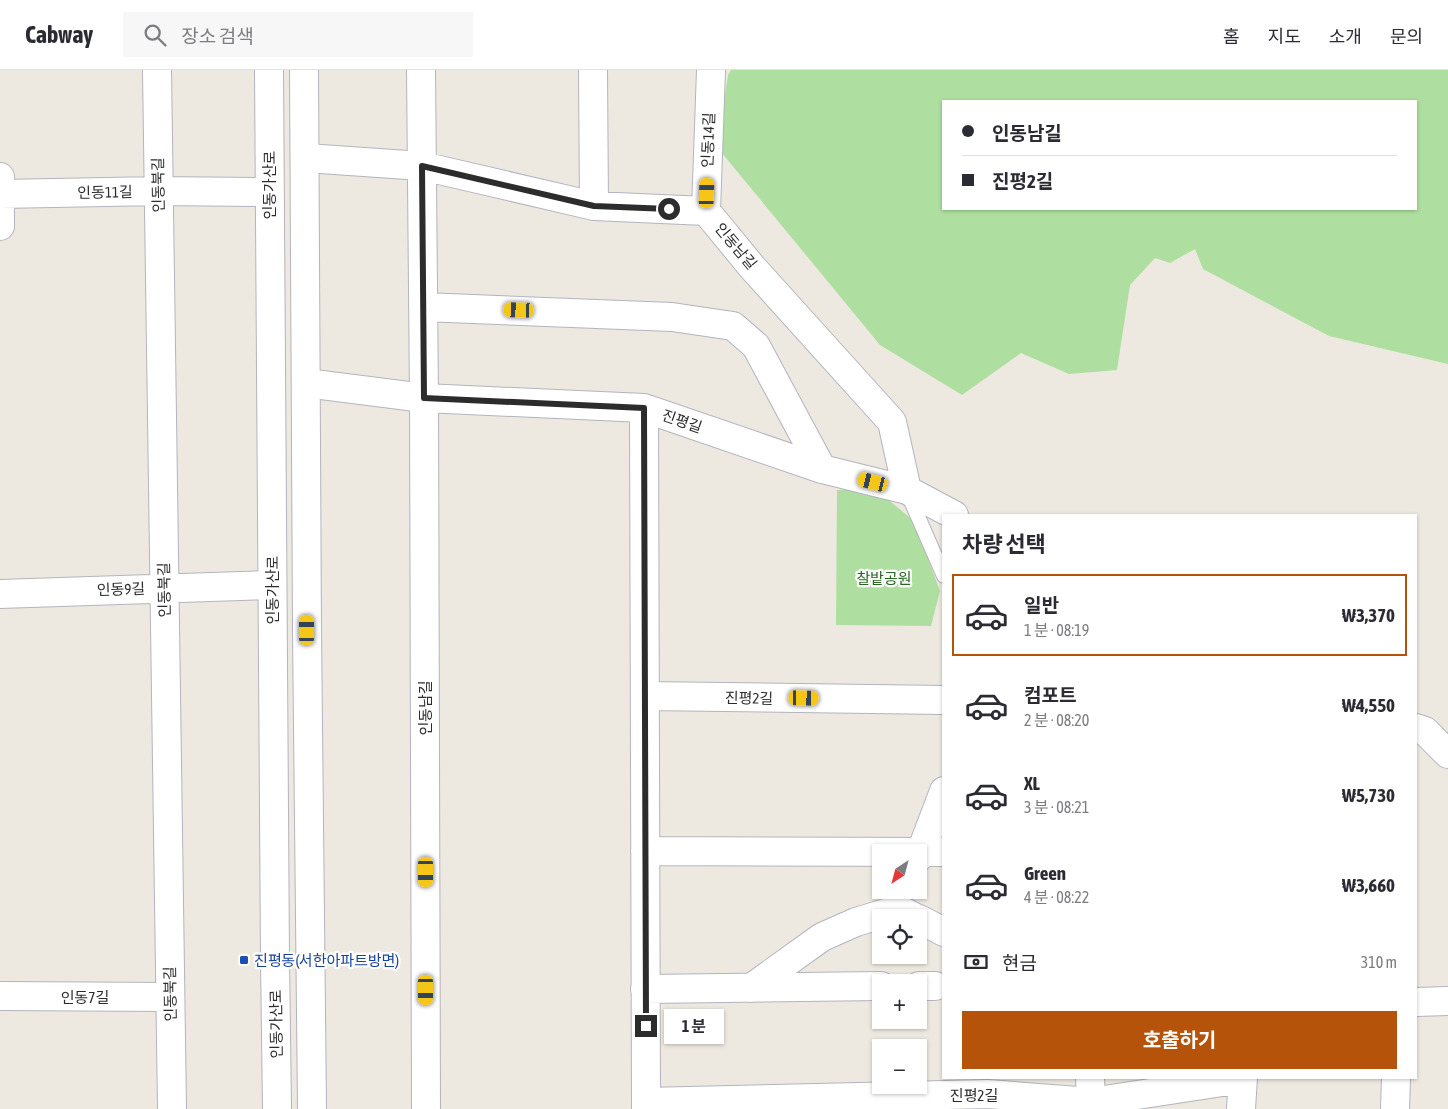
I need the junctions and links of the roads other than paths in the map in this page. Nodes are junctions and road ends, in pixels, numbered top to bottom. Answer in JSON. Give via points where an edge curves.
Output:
{"nodes":[{"id":1,"x":157,"y":70,"type":"edge"},
{"id":2,"x":269,"y":70,"type":"edge"},
{"id":3,"x":304,"y":70,"type":"edge"},
{"id":4,"x":421,"y":70,"type":"edge"},
{"id":5,"x":593,"y":70,"type":"edge"},
{"id":6,"x":711,"y":70,"type":"edge"},
{"id":7,"x":306,"y":158,"type":"junction"},
{"id":8,"x":422,"y":166,"type":"junction"},
{"id":9,"x":0,"y":175,"type":"edge"},
{"id":10,"x":159,"y":191,"type":"junction"},
{"id":11,"x":269,"y":192,"type":"junction"},
{"id":12,"x":0,"y":194,"type":"edge"},
{"id":13,"x":594,"y":206,"type":"junction"},
{"id":14,"x":706,"y":211,"type":"junction"},
{"id":15,"x":0,"y":226,"type":"edge"},
{"id":16,"x":424,"y":307,"type":"junction"},
{"id":17,"x":306,"y":384,"type":"junction"},
{"id":18,"x":424,"y":398,"type":"junction"},
{"id":19,"x":644,"y":408,"type":"junction"},
{"id":20,"x":822,"y":469,"type":"junction"},
{"id":21,"x":907,"y":490,"type":"junction"},
{"id":22,"x":952,"y":514,"type":"edge"},
{"id":23,"x":942,"y":571,"type":"edge"},
{"id":24,"x":272,"y":585,"type":"junction"},
{"id":25,"x":164,"y":587,"type":"junction"},
{"id":26,"x":0,"y":594,"type":"edge"},
{"id":27,"x":645,"y":696,"type":"junction"},
{"id":28,"x":942,"y":700,"type":"edge"},
{"id":29,"x":1417,"y":728,"type":"edge"},
{"id":30,"x":1448,"y":754,"type":"edge"},
{"id":31,"x":942,"y":799,"type":"edge"},
{"id":32,"x":645,"y":851,"type":"junction"},
{"id":33,"x":872,"y":853,"type":"edge"},
{"id":34,"x":928,"y":853,"type":"edge"},
{"id":35,"x":872,"y":918,"type":"edge"},
{"id":36,"x":927,"y":920,"type":"edge"},
{"id":37,"x":942,"y":931,"type":"edge"},
{"id":38,"x":872,"y":986,"type":"edge"},
{"id":39,"x":751,"y":988,"type":"junction"},
{"id":40,"x":646,"y":989,"type":"junction"},
{"id":41,"x":0,"y":996,"type":"edge"},
{"id":42,"x":170,"y":997,"type":"junction"},
{"id":43,"x":1448,"y":1001,"type":"edge"},
{"id":44,"x":1417,"y":1002,"type":"edge"},
{"id":45,"x":1230,"y":1079,"type":"edge"},
{"id":46,"x":1243,"y":1079,"type":"edge"},
{"id":47,"x":1396,"y":1079,"type":"edge"},
{"id":48,"x":1090,"y":1090,"type":"edge"},
{"id":49,"x":988,"y":1094,"type":"edge"},
{"id":50,"x":646,"y":1106,"type":"edge"},
{"id":51,"x":172,"y":1109,"type":"edge"},
{"id":52,"x":278,"y":1109,"type":"edge"},
{"id":53,"x":312,"y":1109,"type":"edge"},
{"id":54,"x":426,"y":1109,"type":"edge"},
{"id":55,"x":1241,"y":1109,"type":"edge"},
{"id":56,"x":1396,"y":1109,"type":"edge"}],
"edges":[{"from":1,"to":10,"type":"street","name":"인동북길"},
{"from":2,"to":11,"type":"street","name":"인동가산로"},
{"from":3,"to":7,"type":"street"},
{"from":4,"to":8,"type":"street","name":"인동남길"},
{"from":5,"to":13,"type":"street"},
{"from":6,"to":14,"type":"street","name":"인동14길"},
{"from":7,"to":8,"type":"street"},
{"from":7,"to":17,"type":"street"},
{"from":8,"to":13,"type":"street","name":"인동남길"},
{"from":8,"to":16,"type":"street","name":"인동남길"},
{"from":9,"to":12,"type":"street"},
{"from":10,"to":11,"type":"street","name":"인동11길"},
{"from":10,"to":12,"type":"street","name":"인동11길"},
{"from":10,"to":25,"type":"street","name":"인동북길"},
{"from":11,"to":24,"type":"street","name":"인동가산로"},
{"from":12,"to":15,"type":"street"},
{"from":13,"to":14,"type":"street","name":"인동남길"},
{"from":14,"to":21,"type":"street","name":"인동남길","via":[[752,267],[892,422]]},
{"from":16,"to":18,"type":"street","name":"인동남길"},
{"from":16,"to":20,"type":"street","via":[[672,317],[733,326],[756,346]]},
{"from":17,"to":18,"type":"street","name":"진평길"},
{"from":17,"to":53,"type":"street"},
{"from":18,"to":19,"type":"street","name":"진평길"},
{"from":18,"to":54,"type":"street","name":"인동남길"},
{"from":19,"to":20,"type":"street","name":"진평길"},
{"from":19,"to":27,"type":"street","name":"진평2길"},
{"from":20,"to":21,"type":"street","name":"진평길"},
{"from":21,"to":22,"type":"street","name":"진평길"},
{"from":21,"to":23,"type":"lane"},
{"from":24,"to":25,"type":"street","name":"인동9길"},
{"from":24,"to":52,"type":"street","name":"인동가산로"},
{"from":25,"to":26,"type":"street","name":"인동9길"},
{"from":25,"to":42,"type":"street","name":"인동북길"},
{"from":27,"to":28,"type":"street","name":"진평2길"},
{"from":27,"to":32,"type":"street","name":"진평2길"},
{"from":29,"to":30,"type":"street"},
{"from":31,"to":34,"type":"street"},
{"from":32,"to":33,"type":"street"},
{"from":32,"to":40,"type":"street","name":"진평2길"},
{"from":35,"to":39,"type":"street","via":[[822,937]]},
{"from":36,"to":37,"type":"street"},
{"from":38,"to":39,"type":"street"},
{"from":39,"to":40,"type":"street"},
{"from":40,"to":50,"type":"street","name":"진평2길"},
{"from":41,"to":42,"type":"street","name":"인동7길"},
{"from":42,"to":51,"type":"street","name":"인동북길"},
{"from":43,"to":44,"type":"street"},
{"from":45,"to":48,"type":"street","name":"진평2길"},
{"from":46,"to":55,"type":"street","name":"진평2길"},
{"from":47,"to":56,"type":"street"},
{"from":48,"to":49,"type":"street","name":"진평2길"},
{"from":49,"to":50,"type":"street","name":"진평2길"}]}
